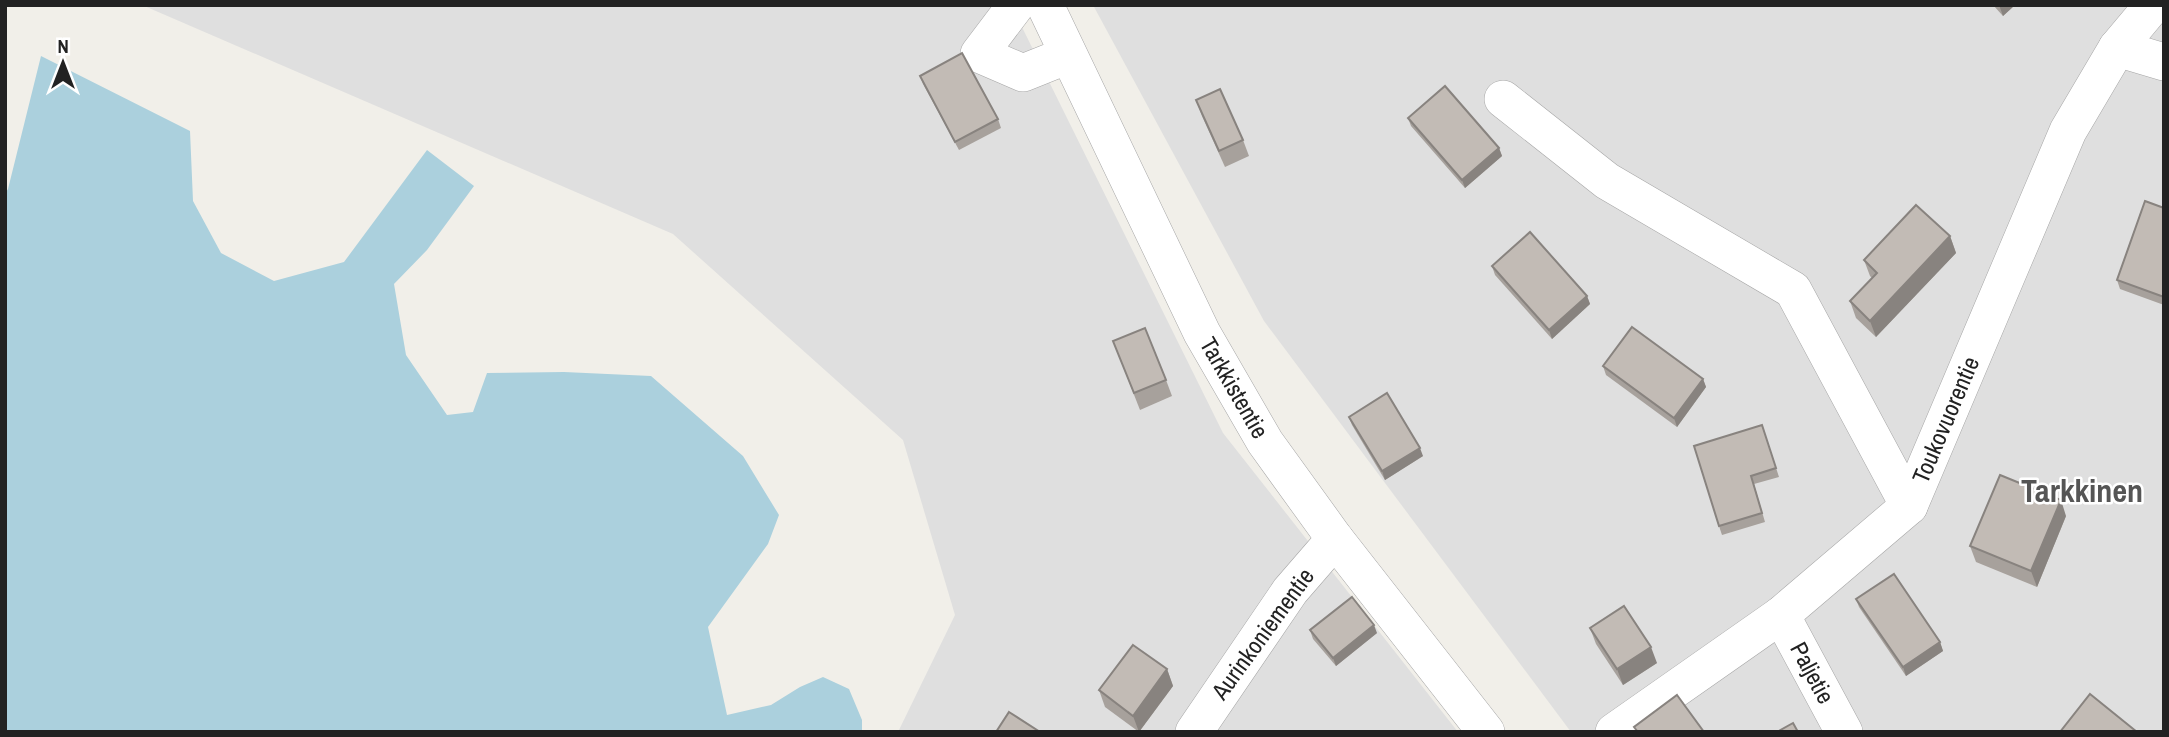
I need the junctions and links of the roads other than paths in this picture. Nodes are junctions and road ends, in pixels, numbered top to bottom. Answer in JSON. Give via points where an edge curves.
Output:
{"nodes":[{"id":1,"x":1016,"y":5,"type":"edge"},
{"id":2,"x":1045,"y":5,"type":"edge"},
{"id":3,"x":2147,"y":7,"type":"edge"},
{"id":4,"x":2117,"y":48,"type":"junction"},
{"id":5,"x":1068,"y":55,"type":"junction"},
{"id":6,"x":2164,"y":62,"type":"edge"},
{"id":7,"x":1503,"y":99,"type":"dead end"},
{"id":8,"x":1909,"y":506,"type":"junction"},
{"id":9,"x":1335,"y":539,"type":"junction"},
{"id":10,"x":1781,"y":615,"type":"junction"},
{"id":11,"x":1194,"y":732,"type":"edge"},
{"id":12,"x":1486,"y":732,"type":"edge"},
{"id":13,"x":1614,"y":732,"type":"edge"},
{"id":14,"x":1843,"y":732,"type":"edge"}],
"edges":[{"from":1,"to":5,"type":"street","via":[[979,54],[1023,73]]},
{"from":2,"to":5,"type":"street","name":"Tarkkistentie"},
{"from":3,"to":4,"type":"street","name":"Toukovuorentie"},
{"from":4,"to":6,"type":"street"},
{"from":4,"to":8,"type":"street","name":"Toukovuorentie","via":[[2068,131]]},
{"from":5,"to":9,"type":"street","name":"Tarkkistentie","via":[[1202,332],[1265,442]]},
{"from":7,"to":8,"type":"street","via":[[1607,181],[1793,290]]},
{"from":8,"to":10,"type":"street","name":"Toukovuorentie"},
{"from":9,"to":11,"type":"street","name":"Aurinkoniementie","via":[[1290,590]]},
{"from":9,"to":12,"type":"street","name":"Tarkkistentie"},
{"from":10,"to":13,"type":"street","name":"Toukovuorentie"},
{"from":10,"to":14,"type":"street","name":"Paljetie"}]}
